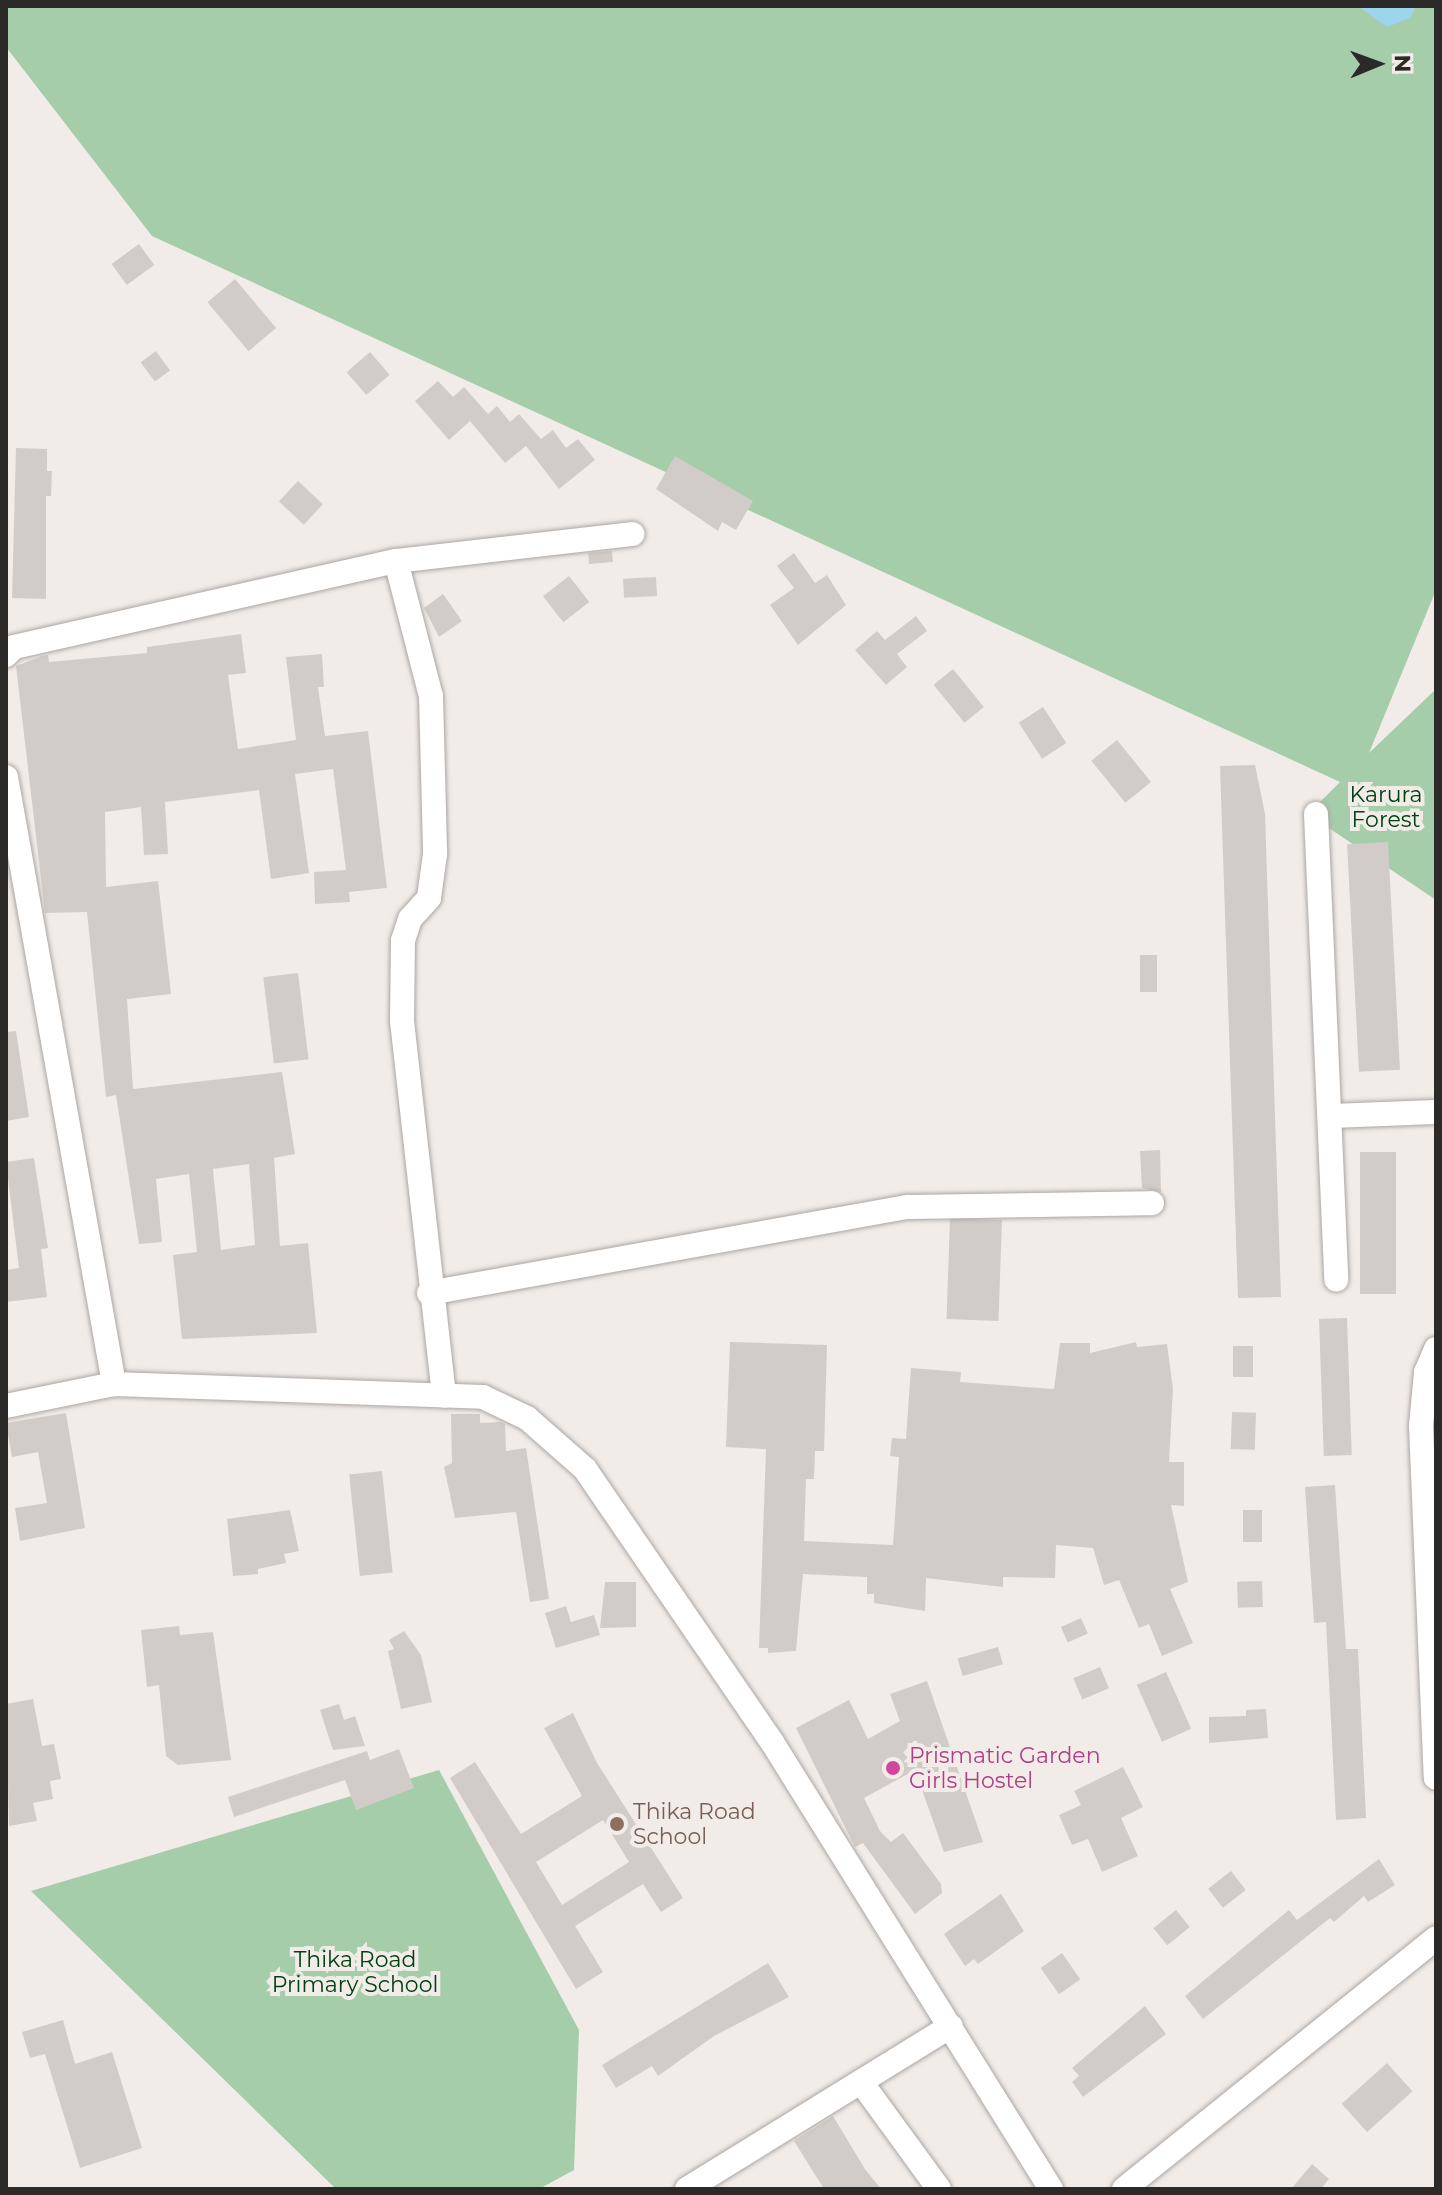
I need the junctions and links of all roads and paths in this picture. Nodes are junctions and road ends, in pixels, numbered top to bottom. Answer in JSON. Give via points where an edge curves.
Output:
{"nodes":[{"id":1,"x":632,"y":534,"type":"dead end"},
{"id":2,"x":396,"y":561,"type":"junction"},
{"id":3,"x":6,"y":655,"type":"edge"},
{"id":4,"x":6,"y":777,"type":"edge"},
{"id":5,"x":1316,"y":814,"type":"dead end"},
{"id":6,"x":1436,"y":1112,"type":"edge"},
{"id":7,"x":1331,"y":1116,"type":"junction"},
{"id":8,"x":1152,"y":1203,"type":"dead end"},
{"id":9,"x":1336,"y":1280,"type":"dead end"},
{"id":10,"x":429,"y":1293,"type":"junction"},
{"id":11,"x":1436,"y":1349,"type":"edge"},
{"id":12,"x":114,"y":1384,"type":"junction"},
{"id":13,"x":444,"y":1396,"type":"junction"},
{"id":14,"x":6,"y":1406,"type":"edge"},
{"id":15,"x":1436,"y":1778,"type":"edge"},
{"id":16,"x":1436,"y":1938,"type":"edge"},
{"id":17,"x":951,"y":2026,"type":"junction"},
{"id":18,"x":861,"y":2082,"type":"junction"},
{"id":19,"x":687,"y":2189,"type":"edge"},
{"id":20,"x":939,"y":2189,"type":"edge"},
{"id":21,"x":1051,"y":2189,"type":"edge"},
{"id":22,"x":1124,"y":2189,"type":"edge"}],
"edges":[{"from":1,"to":2,"type":"street"},
{"from":2,"to":3,"type":"street","via":[[14,647]]},
{"from":2,"to":10,"type":"street","via":[[431,696],[435,854],[429,898],[410,919],[403,940],[402,1021]]},
{"from":4,"to":12,"type":"street"},
{"from":5,"to":7,"type":"street"},
{"from":6,"to":7,"type":"street"},
{"from":7,"to":9,"type":"street"},
{"from":8,"to":10,"type":"street","via":[[907,1207]]},
{"from":10,"to":13,"type":"street"},
{"from":11,"to":15,"type":"street","via":[[1426,1372],[1421,1426]]},
{"from":12,"to":13,"type":"street"},
{"from":12,"to":14,"type":"street"},
{"from":13,"to":17,"type":"street","via":[[483,1397],[527,1418],[585,1469],[772,1742]]},
{"from":16,"to":22,"type":"street"},
{"from":17,"to":18,"type":"street"},
{"from":17,"to":21,"type":"street"},
{"from":18,"to":19,"type":"street"},
{"from":18,"to":20,"type":"street"}]}
